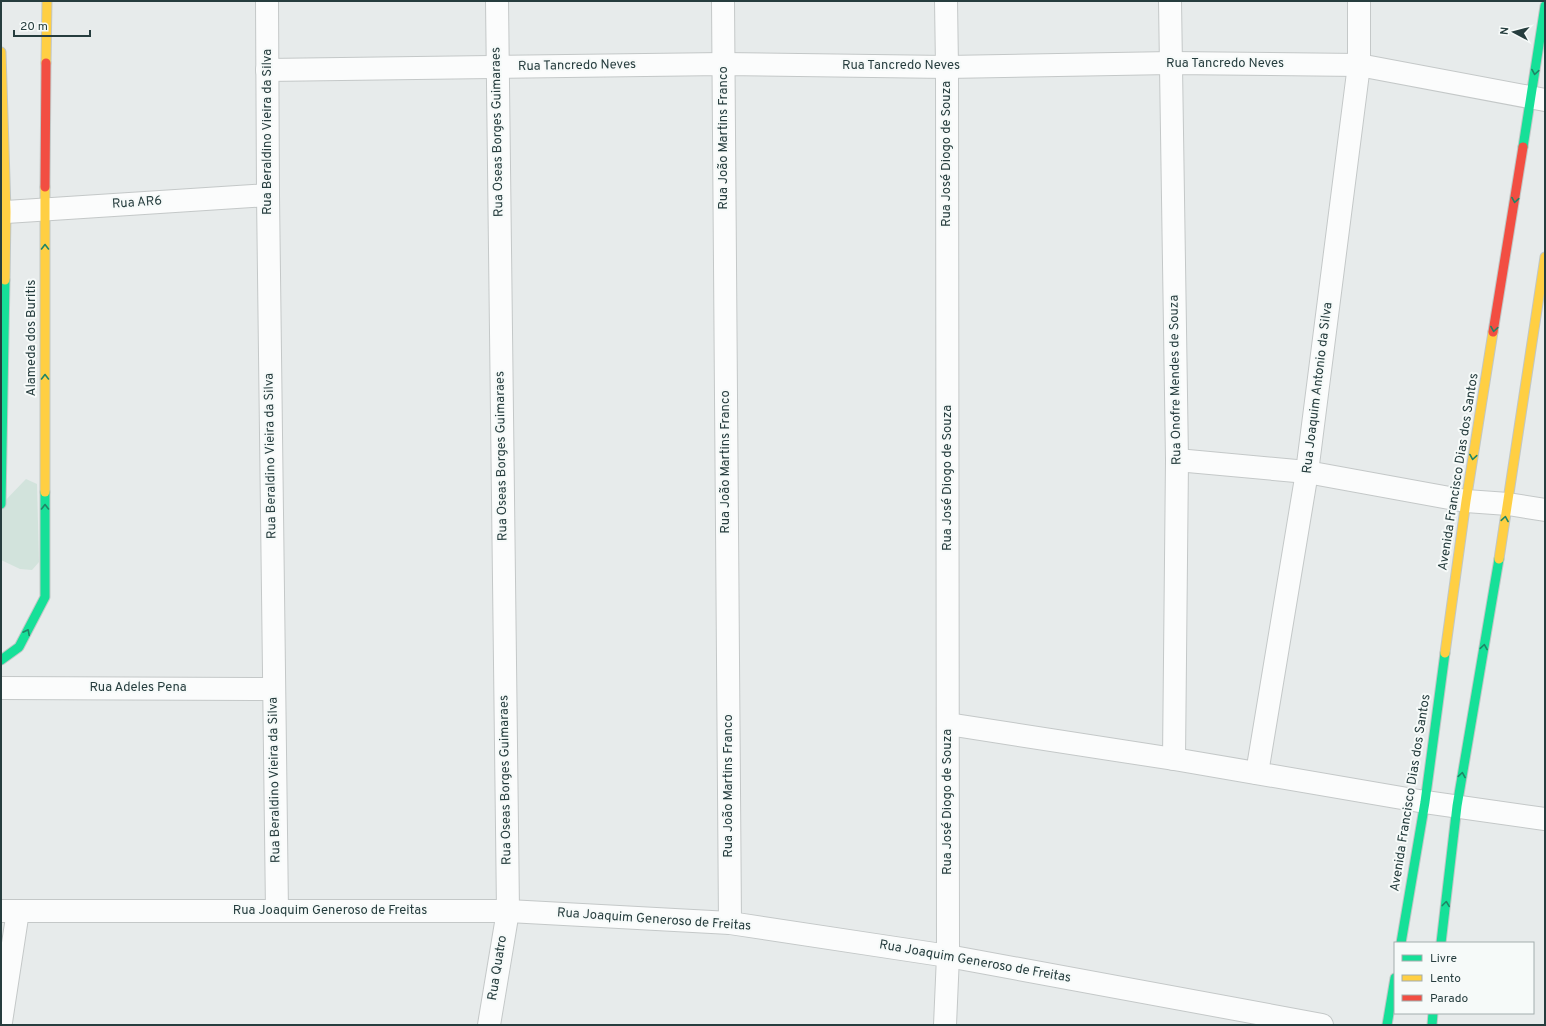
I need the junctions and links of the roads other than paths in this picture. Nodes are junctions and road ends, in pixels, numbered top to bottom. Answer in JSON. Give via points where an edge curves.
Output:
{"nodes":[{"id":1,"x":47,"y":1,"type":"edge"},
{"id":2,"x":267,"y":1,"type":"edge"},
{"id":3,"x":497,"y":1,"type":"edge"},
{"id":4,"x":722,"y":1,"type":"edge"},
{"id":5,"x":946,"y":1,"type":"edge"},
{"id":6,"x":1170,"y":1,"type":"edge"},
{"id":7,"x":1359,"y":1,"type":"edge"},
{"id":8,"x":1545,"y":6,"type":"edge"},
{"id":9,"x":1,"y":52,"type":"edge"},
{"id":10,"x":1171,"y":63,"type":"junction"},
{"id":11,"x":723,"y":64,"type":"junction"},
{"id":12,"x":1359,"y":65,"type":"junction"},
{"id":13,"x":947,"y":67,"type":"junction"},
{"id":14,"x":497,"y":68,"type":"junction"},
{"id":15,"x":267,"y":70,"type":"junction"},
{"id":16,"x":1538,"y":99,"type":"edge"},
{"id":17,"x":268,"y":195,"type":"junction"},
{"id":18,"x":45,"y":209,"type":"junction"},
{"id":19,"x":6,"y":212,"type":"junction"},
{"id":20,"x":1545,"y":257,"type":"edge"},
{"id":21,"x":1177,"y":460,"type":"junction"},
{"id":22,"x":1307,"y":472,"type":"junction"},
{"id":23,"x":1466,"y":501,"type":"junction"},
{"id":24,"x":1,"y":504,"type":"edge"},
{"id":25,"x":1508,"y":504,"type":"junction"},
{"id":26,"x":1545,"y":510,"type":"edge"},
{"id":27,"x":1,"y":660,"type":"edge"},
{"id":28,"x":1,"y":688,"type":"edge"},
{"id":29,"x":274,"y":689,"type":"junction"},
{"id":30,"x":948,"y":724,"type":"junction"},
{"id":31,"x":1174,"y":759,"type":"junction"},
{"id":32,"x":1257,"y":773,"type":"junction"},
{"id":33,"x":1425,"y":802,"type":"junction"},
{"id":34,"x":1457,"y":806,"type":"junction"},
{"id":35,"x":1545,"y":819,"type":"edge"},
{"id":36,"x":10,"y":911,"type":"edge"},
{"id":37,"x":277,"y":911,"type":"junction"},
{"id":38,"x":508,"y":911,"type":"junction"},
{"id":39,"x":730,"y":923,"type":"junction"},
{"id":40,"x":1401,"y":942,"type":"edge"},
{"id":41,"x":1441,"y":942,"type":"edge"},
{"id":42,"x":948,"y":956,"type":"junction"},
{"id":43,"x":1394,"y":984,"type":"edge"},
{"id":44,"x":1433,"y":1014,"type":"edge"},
{"id":45,"x":1,"y":1022,"type":"edge"},
{"id":46,"x":489,"y":1025,"type":"edge"},
{"id":47,"x":945,"y":1025,"type":"edge"},
{"id":48,"x":1322,"y":1025,"type":"edge"},
{"id":49,"x":1387,"y":1025,"type":"edge"},
{"id":50,"x":1432,"y":1025,"type":"edge"}],
"edges":[{"from":1,"to":18,"type":"street","name":"Alameda dos Buritis"},
{"from":2,"to":15,"type":"street","name":"Rua Beraldino Vieira da Silva"},
{"from":3,"to":14,"type":"street","name":"Rua Oseas Borges Guimaraes"},
{"from":4,"to":11,"type":"street","name":"Rua João Martins Franco"},
{"from":5,"to":13,"type":"street","name":"Rua José Diogo de Souza"},
{"from":6,"to":10,"type":"street","name":"Rua Onofre Mendes de Souza"},
{"from":7,"to":12,"type":"street","name":"Rua Joaquim Antonio da Silva"},
{"from":8,"to":16,"type":"street","name":"Avenida Francisco Dias dos Santos","one_way":true},
{"from":9,"to":19,"type":"street"},
{"from":10,"to":12,"type":"street","name":"Rua Tancredo Neves"},
{"from":10,"to":13,"type":"street","name":"Rua Tancredo Neves"},
{"from":10,"to":21,"type":"street","name":"Rua Onofre Mendes de Souza"},
{"from":11,"to":13,"type":"street","name":"Rua Tancredo Neves"},
{"from":11,"to":14,"type":"street","name":"Rua Tancredo Neves"},
{"from":11,"to":39,"type":"street","name":"Rua João Martins Franco"},
{"from":12,"to":16,"type":"street","name":"Rua Tancredo Neves"},
{"from":12,"to":22,"type":"street","name":"Rua Joaquim Antonio da Silva"},
{"from":13,"to":30,"type":"street","name":"Rua José Diogo de Souza"},
{"from":14,"to":15,"type":"street","name":"Rua Tancredo Neves"},
{"from":14,"to":38,"type":"street","name":"Rua Oseas Borges Guimaraes"},
{"from":15,"to":17,"type":"street","name":"Rua Beraldino Vieira da Silva"},
{"from":16,"to":23,"type":"street","name":"Avenida Francisco Dias dos Santos","one_way":true},
{"from":17,"to":18,"type":"street","name":"Rua AR6"},
{"from":17,"to":29,"type":"street","name":"Rua Beraldino Vieira da Silva"},
{"from":18,"to":19,"type":"street","name":"Rua AR6"},
{"from":27,"to":18,"type":"street","name":"Alameda dos Buritis","one_way":true,"via":[[19,647],[45,597]]},
{"from":19,"to":24,"type":"street"},
{"from":20,"to":25,"type":"street"},
{"from":21,"to":22,"type":"street"},
{"from":21,"to":31,"type":"street","name":"Rua Onofre Mendes de Souza"},
{"from":22,"to":23,"type":"street"},
{"from":22,"to":32,"type":"street","name":"Rua Joaquim Antonio da Silva"},
{"from":23,"to":25,"type":"street"},
{"from":23,"to":33,"type":"street","name":"Avenida Francisco Dias dos Santos"},
{"from":25,"to":26,"type":"street"},
{"from":34,"to":25,"type":"street","one_way":true},
{"from":28,"to":29,"type":"street","name":"Rua Adeles Pena"},
{"from":29,"to":37,"type":"street","name":"Rua Beraldino Vieira da Silva"},
{"from":30,"to":31,"type":"street"},
{"from":30,"to":42,"type":"street","name":"Rua José Diogo de Souza"},
{"from":31,"to":32,"type":"street"},
{"from":32,"to":33,"type":"street"},
{"from":33,"to":34,"type":"street"},
{"from":33,"to":40,"type":"street","name":"Avenida Francisco Dias dos Santos"},
{"from":34,"to":35,"type":"street"},
{"from":41,"to":34,"type":"street","one_way":true},
{"from":36,"to":37,"type":"street","name":"Rua Joaquim Generoso de Freitas"},
{"from":36,"to":45,"type":"street"},
{"from":37,"to":38,"type":"street","name":"Rua Joaquim Generoso de Freitas"},
{"from":38,"to":39,"type":"street","name":"Rua Joaquim Generoso de Freitas"},
{"from":38,"to":46,"type":"street","name":"Rua Quatro"},
{"from":39,"to":42,"type":"street","name":"Rua Joaquim Generoso de Freitas"},
{"from":42,"to":47,"type":"street","name":"Rua José Diogo de Souza"},
{"from":42,"to":48,"type":"street","name":"Rua Joaquim Generoso de Freitas"},
{"from":43,"to":49,"type":"street"},
{"from":44,"to":50,"type":"street"}]}
